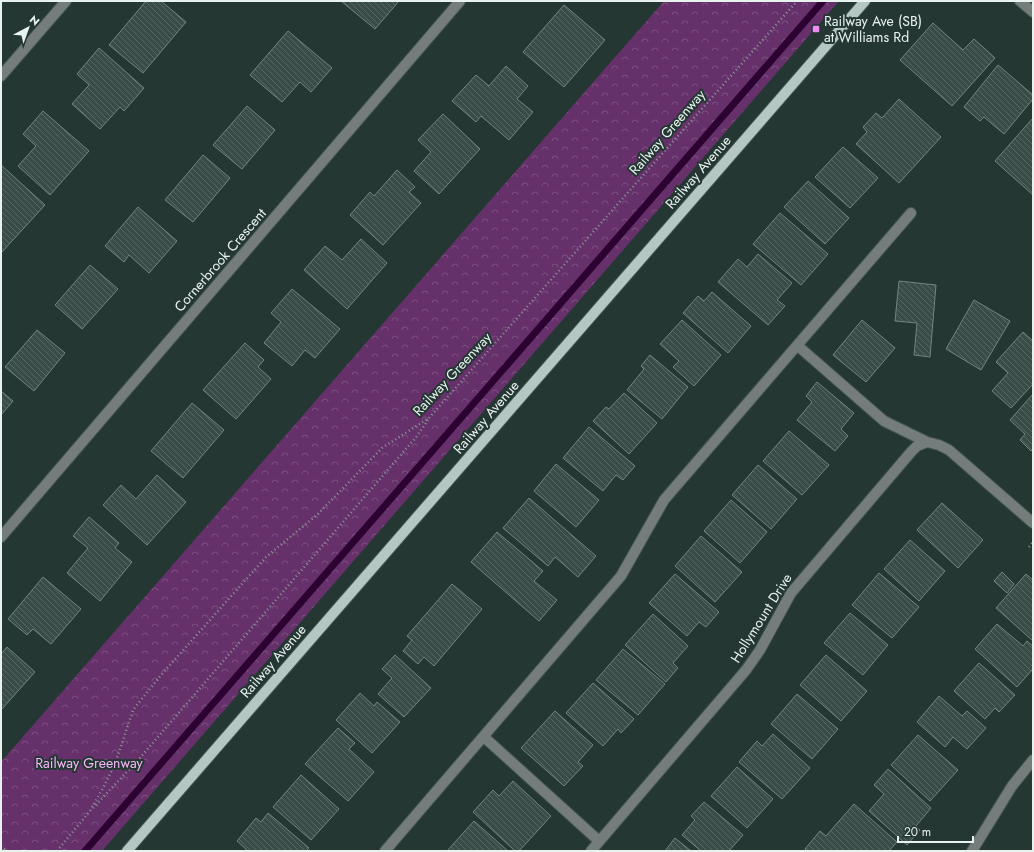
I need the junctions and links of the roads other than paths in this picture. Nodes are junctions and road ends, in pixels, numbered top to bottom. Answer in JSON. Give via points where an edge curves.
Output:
{"nodes":[{"id":1,"x":66,"y":1,"type":"edge"},
{"id":2,"x":460,"y":1,"type":"edge"},
{"id":3,"x":865,"y":1,"type":"edge"},
{"id":4,"x":1020,"y":1,"type":"edge"},
{"id":5,"x":1033,"y":12,"type":"edge"},
{"id":6,"x":1,"y":76,"type":"edge"},
{"id":7,"x":911,"y":213,"type":"dead end"},
{"id":8,"x":798,"y":346,"type":"junction"},
{"id":9,"x":927,"y":442,"type":"junction"},
{"id":10,"x":1033,"y":523,"type":"edge"},
{"id":11,"x":1,"y":537,"type":"edge"},
{"id":12,"x":484,"y":737,"type":"junction"},
{"id":13,"x":1033,"y":760,"type":"edge"},
{"id":14,"x":600,"y":842,"type":"junction"},
{"id":15,"x":127,"y":851,"type":"edge"},
{"id":16,"x":385,"y":851,"type":"edge"},
{"id":17,"x":591,"y":851,"type":"edge"},
{"id":18,"x":972,"y":851,"type":"edge"}],
"edges":[{"from":1,"to":6,"type":"street"},
{"from":2,"to":11,"type":"street","name":"Cornerbrook Crescent"},
{"from":3,"to":15,"type":"main road","name":"Railway Avenue"},
{"from":4,"to":5,"type":"street"},
{"from":7,"to":8,"type":"street"},
{"from":8,"to":9,"type":"street","via":[[884,421]]},
{"from":8,"to":12,"type":"street","via":[[664,500],[620,576]]},
{"from":9,"to":10,"type":"street","via":[[949,450]]},
{"from":9,"to":14,"type":"street","name":"Hollymount Drive","via":[[910,452],[791,593],[746,670]]},
{"from":12,"to":14,"type":"street"},
{"from":12,"to":16,"type":"street"},
{"from":13,"to":18,"type":"street","via":[[1012,786]]},
{"from":14,"to":17,"type":"street","name":"Hollymount Drive"}]}
